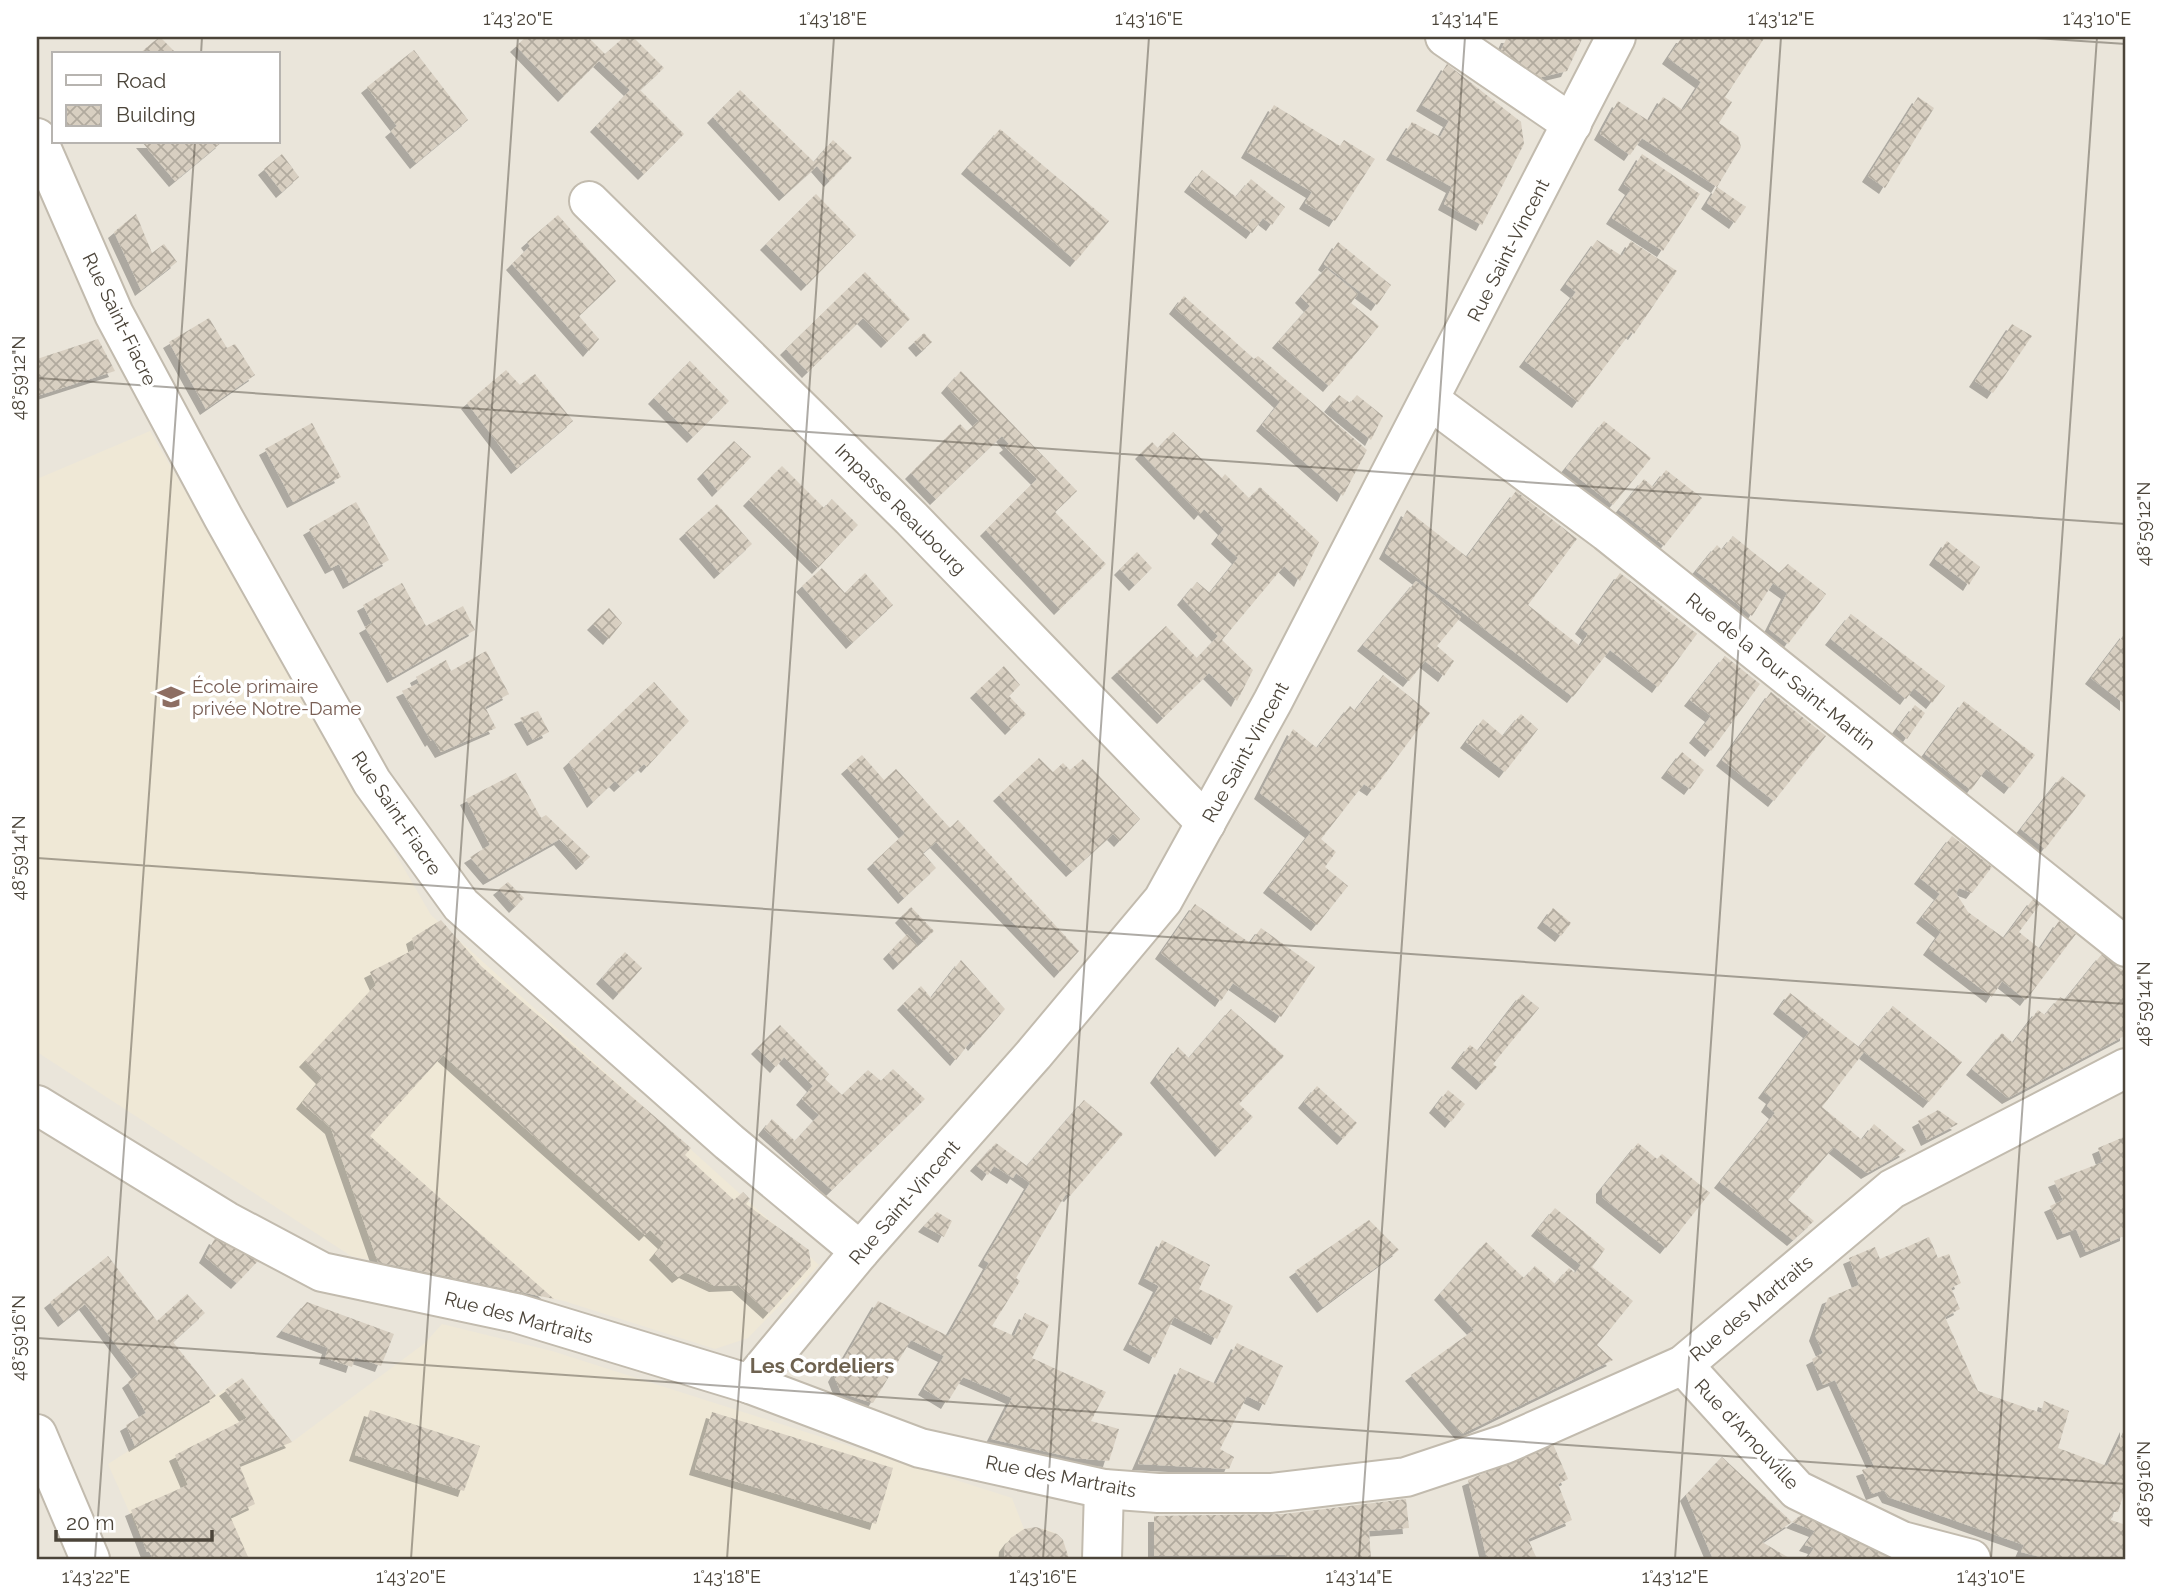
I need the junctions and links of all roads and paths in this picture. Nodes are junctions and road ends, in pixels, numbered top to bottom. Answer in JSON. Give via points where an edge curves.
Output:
{"nodes":[{"id":1,"x":1445,"y":37,"type":"edge"},
{"id":2,"x":1616,"y":37,"type":"edge"},
{"id":3,"x":1572,"y":124,"type":"junction"},
{"id":4,"x":37,"y":138,"type":"edge"},
{"id":5,"x":589,"y":201,"type":"dead end"},
{"id":6,"x":1430,"y":401,"type":"junction"},
{"id":7,"x":1206,"y":823,"type":"junction"},
{"id":8,"x":2126,"y":947,"type":"edge"},
{"id":9,"x":2126,"y":1068,"type":"edge"},
{"id":10,"x":37,"y":1105,"type":"edge"},
{"id":11,"x":860,"y":1251,"type":"junction"},
{"id":12,"x":1683,"y":1365,"type":"junction"},
{"id":13,"x":750,"y":1384,"type":"junction"},
{"id":14,"x":37,"y":1434,"type":"edge"},
{"id":15,"x":1104,"y":1489,"type":"junction"},
{"id":16,"x":90,"y":1559,"type":"edge"},
{"id":17,"x":1102,"y":1559,"type":"edge"},
{"id":18,"x":1970,"y":1559,"type":"edge"}],
"edges":[{"from":1,"to":3,"type":"street"},
{"from":2,"to":3,"type":"street","name":"Rue Saint-Vincent"},
{"from":3,"to":6,"type":"street","name":"Rue Saint-Vincent"},
{"from":4,"to":11,"type":"street","name":"Rue Saint-Fiacre","via":[[114,314],[223,517],[372,782],[461,905]]},
{"from":5,"to":7,"type":"street","name":"Impasse Reaubourg","via":[[911,518]]},
{"from":6,"to":7,"type":"street","name":"Rue Saint-Vincent"},
{"from":6,"to":8,"type":"street","name":"Rue de la Tour Saint-Martin","via":[[1607,532]]},
{"from":7,"to":11,"type":"street","name":"Rue Saint-Vincent","via":[[1163,900]]},
{"from":9,"to":12,"type":"street","name":"Rue des Martraits","via":[[1892,1189]]},
{"from":10,"to":13,"type":"street","name":"Rue des Martraits","via":[[226,1221],[322,1272],[516,1313]]},
{"from":11,"to":13,"type":"street","name":"Rue Saint-Vincent"},
{"from":12,"to":15,"type":"street","name":"Rue des Martraits","via":[[1505,1444],[1406,1477],[1272,1493]]},
{"from":12,"to":18,"type":"street","name":"Rue d'Arnouville","via":[[1797,1490],[1902,1541]]},
{"from":13,"to":15,"type":"street","name":"Rue des Martraits","via":[[920,1448]]},
{"from":14,"to":16,"type":"street"},
{"from":15,"to":17,"type":"street"}]}
